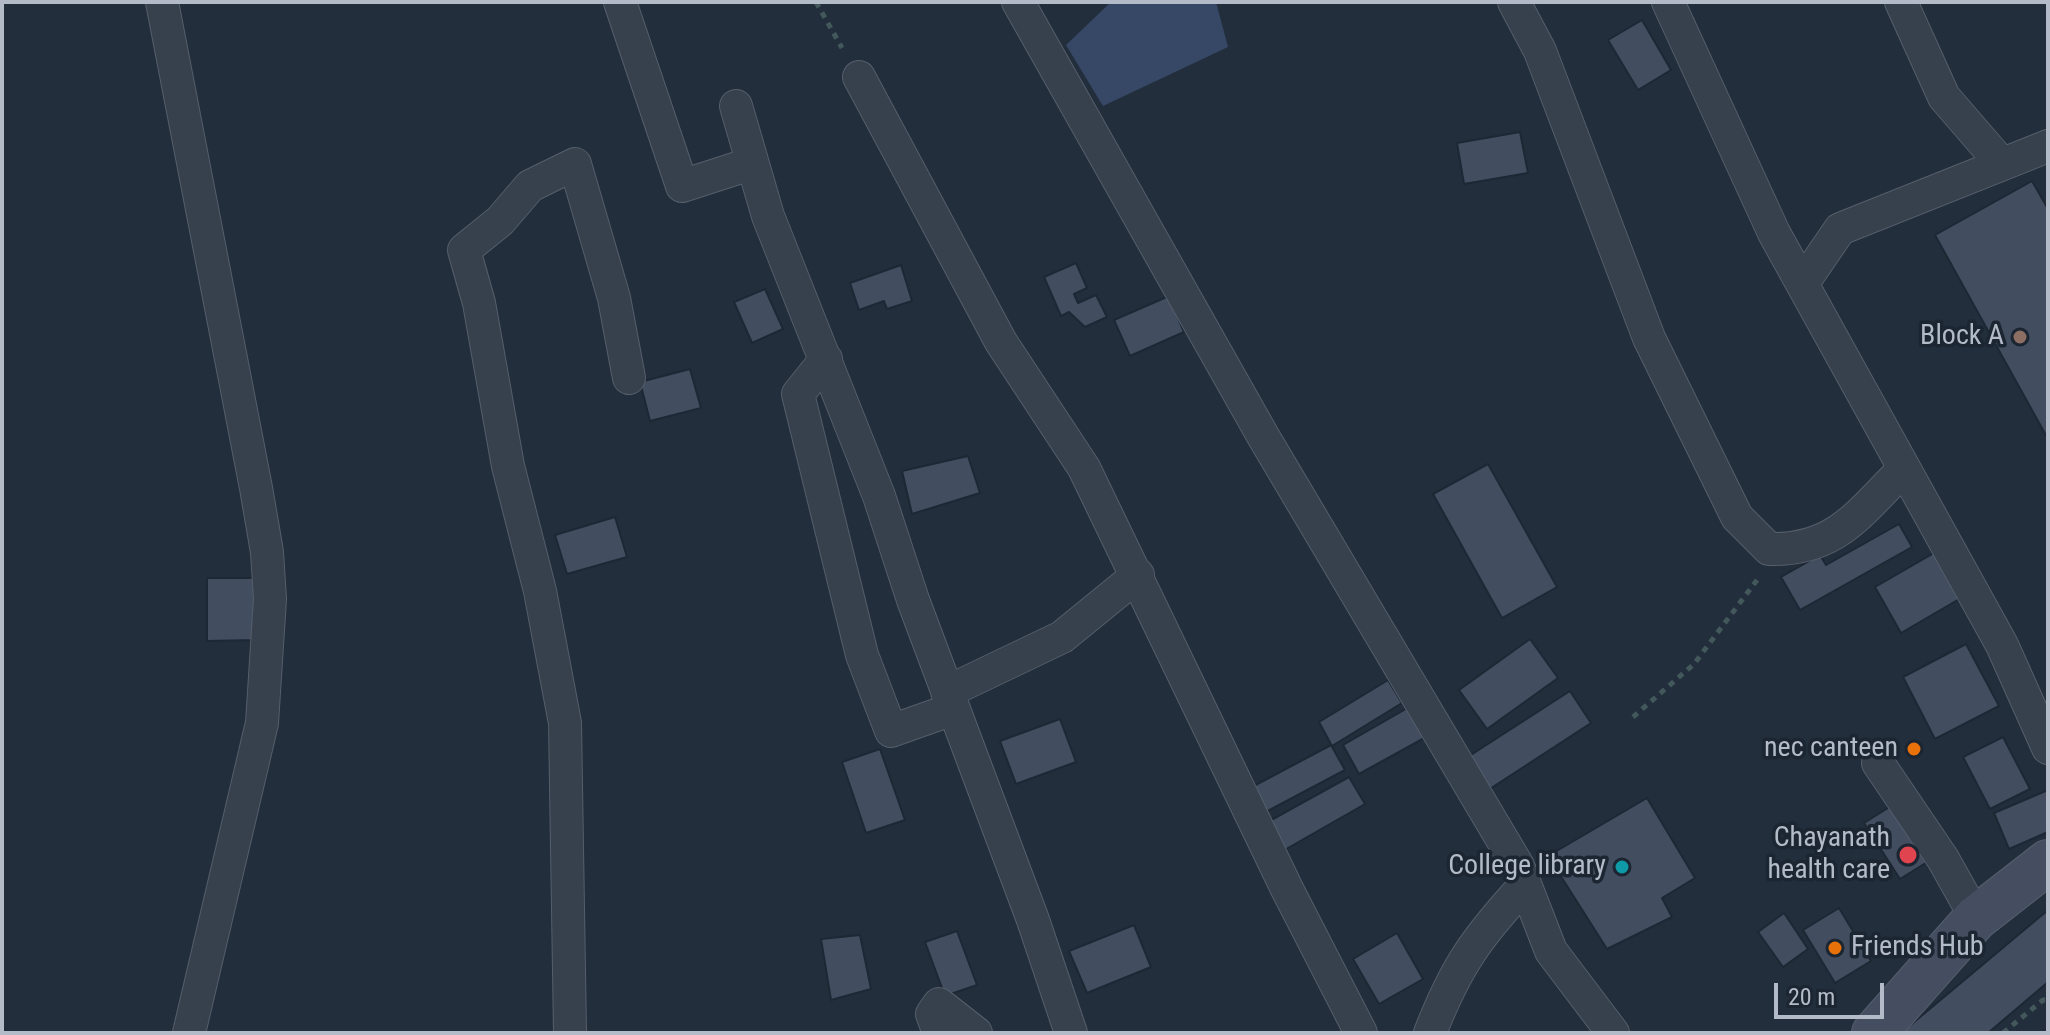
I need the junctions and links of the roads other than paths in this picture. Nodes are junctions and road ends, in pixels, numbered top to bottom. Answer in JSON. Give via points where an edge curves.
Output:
{"nodes":[{"id":1,"x":162,"y":2,"type":"edge"},
{"id":2,"x":620,"y":2,"type":"edge"},
{"id":3,"x":1018,"y":2,"type":"edge"},
{"id":4,"x":1514,"y":2,"type":"edge"},
{"id":5,"x":1668,"y":2,"type":"edge"},
{"id":6,"x":1901,"y":2,"type":"edge"},
{"id":7,"x":859,"y":77,"type":"road end"},
{"id":8,"x":736,"y":106,"type":"dead end"},
{"id":9,"x":2048,"y":146,"type":"edge"},
{"id":10,"x":2001,"y":163,"type":"junction"},
{"id":11,"x":750,"y":164,"type":"junction"},
{"id":12,"x":1803,"y":283,"type":"junction"},
{"id":13,"x":826,"y":359,"type":"junction"},
{"id":14,"x":629,"y":378,"type":"dead end"},
{"id":15,"x":1903,"y":470,"type":"junction"},
{"id":16,"x":1138,"y":575,"type":"junction"},
{"id":17,"x":950,"y":701,"type":"junction"},
{"id":18,"x":2048,"y":748,"type":"edge"},
{"id":19,"x":1878,"y":763,"type":"dead end"},
{"id":20,"x":2048,"y":862,"type":"edge"},
{"id":21,"x":1525,"y":885,"type":"junction"},
{"id":22,"x":1976,"y":918,"type":"junction"},
{"id":23,"x":189,"y":1033,"type":"edge"},
{"id":24,"x":570,"y":1033,"type":"edge"},
{"id":25,"x":939,"y":1033,"type":"edge"},
{"id":26,"x":976,"y":1033,"type":"edge"},
{"id":27,"x":1071,"y":1033,"type":"edge"},
{"id":28,"x":1361,"y":1033,"type":"edge"},
{"id":29,"x":1430,"y":1033,"type":"edge"},
{"id":30,"x":1613,"y":1033,"type":"edge"},
{"id":31,"x":1874,"y":1033,"type":"edge"}],
"edges":[{"from":1,"to":23,"type":"street","via":[[267,552],[270,599],[262,723]]},
{"from":2,"to":11,"type":"street","via":[[682,186]]},
{"from":3,"to":21,"type":"street"},
{"from":4,"to":15,"type":"street","via":[[1540,51],[1649,338],[1737,517],[1769,549],[1799,550],[1835,536]]},
{"from":5,"to":12,"type":"street","via":[[1774,233]]},
{"from":6,"to":10,"type":"street","via":[[1944,97]]},
{"from":7,"to":16,"type":"street","via":[[1001,342],[1084,468]]},
{"from":8,"to":11,"type":"street"},
{"from":9,"to":10,"type":"street"},
{"from":10,"to":12,"type":"street","via":[[1840,229]]},
{"from":11,"to":13,"type":"street"},
{"from":12,"to":15,"type":"street"},
{"from":13,"to":17,"type":"street"},
{"from":13,"to":17,"type":"street","via":[[798,394],[862,655],[891,731]]},
{"from":14,"to":24,"type":"street","via":[[614,298],[575,164],[530,186],[500,221],[464,250],[565,723]]},
{"from":15,"to":18,"type":"street","via":[[2002,645]]},
{"from":16,"to":17,"type":"street","via":[[1062,637]]},
{"from":16,"to":28,"type":"street"},
{"from":17,"to":27,"type":"street"},
{"from":19,"to":22,"type":"street"},
{"from":20,"to":22,"type":"street"},
{"from":21,"to":29,"type":"street","via":[[1486,927],[1451,978]]},
{"from":21,"to":30,"type":"street","via":[[1551,951]]},
{"from":22,"to":31,"type":"street"},
{"from":25,"to":26,"type":"street","via":[[932,1014],[939,1004]]}]}
